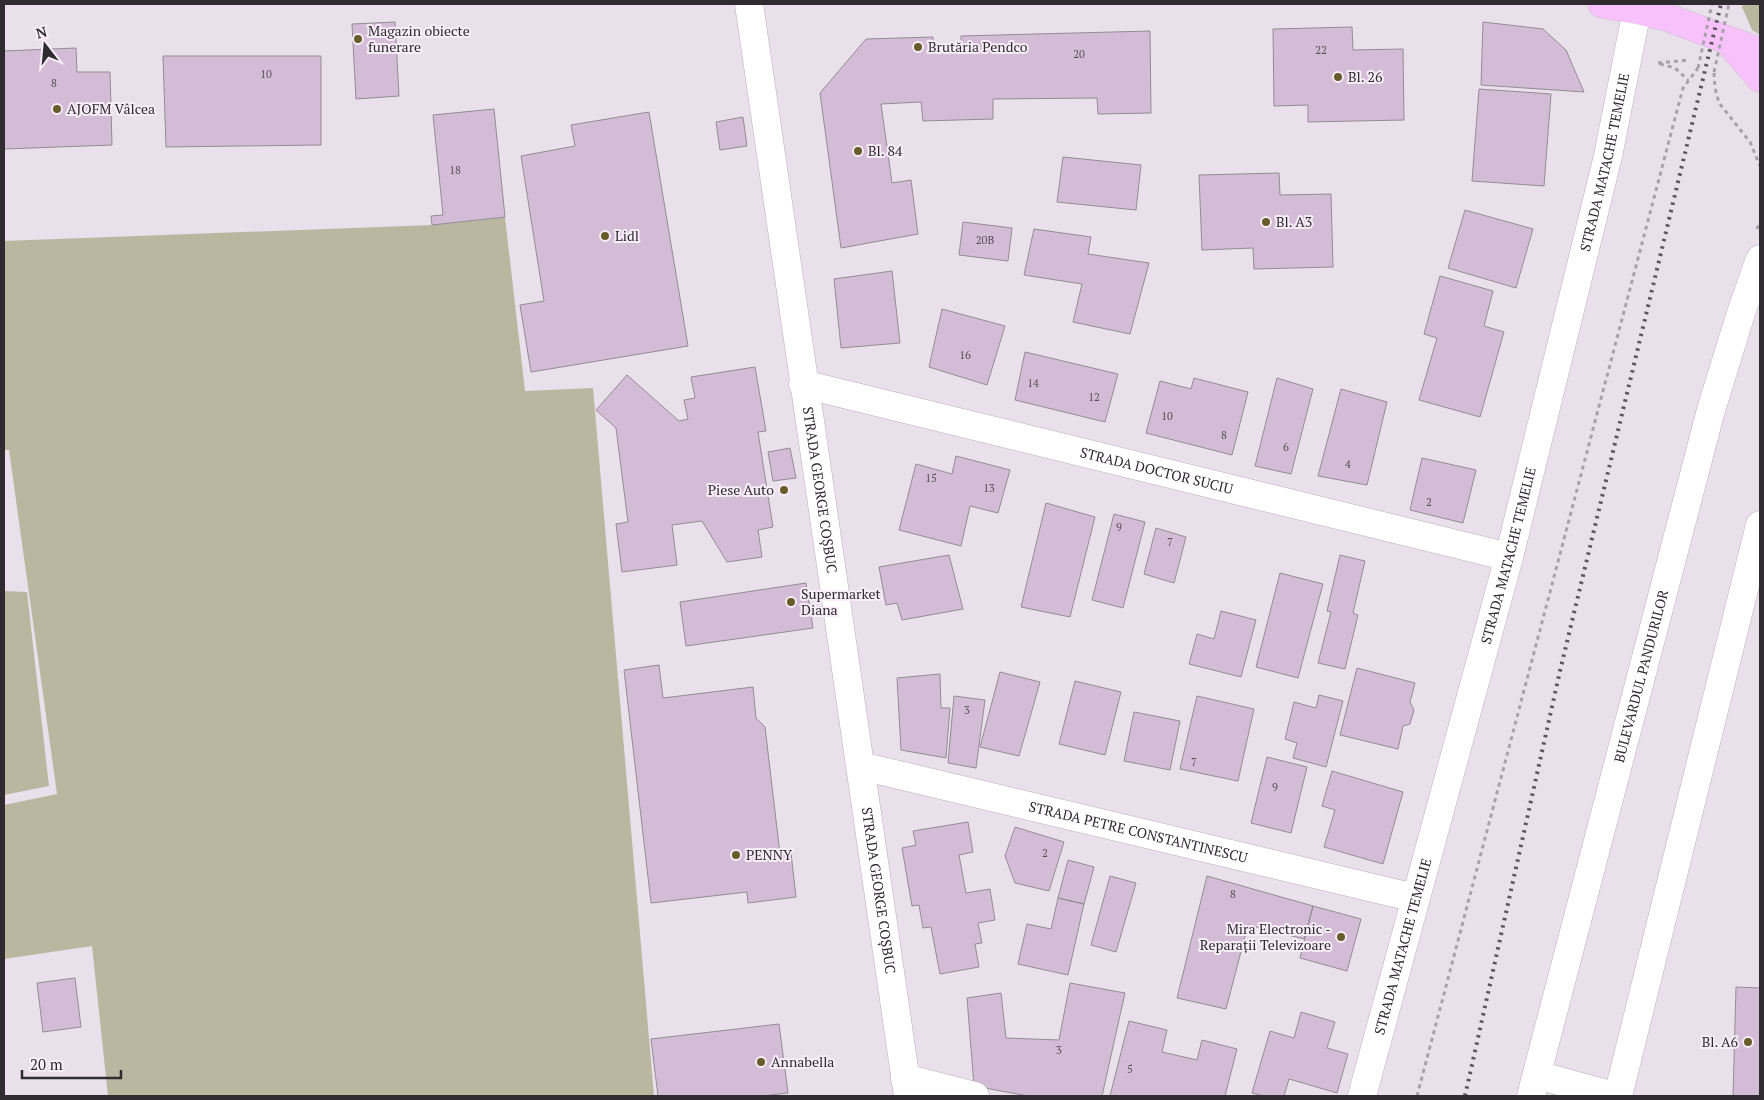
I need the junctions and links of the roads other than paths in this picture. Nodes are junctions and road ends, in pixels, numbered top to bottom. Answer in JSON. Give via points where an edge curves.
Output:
{"nodes":[{"id":1,"x":749,"y":4,"type":"edge"},
{"id":2,"x":1602,"y":4,"type":"edge"},
{"id":3,"x":1637,"y":10,"type":"junction"},
{"id":4,"x":1728,"y":41,"type":"junction"},
{"id":5,"x":1760,"y":52,"type":"edge"},
{"id":6,"x":1760,"y":78,"type":"edge"},
{"id":7,"x":1760,"y":259,"type":"edge"},
{"id":8,"x":803,"y":384,"type":"junction"},
{"id":9,"x":1760,"y":525,"type":"edge"},
{"id":10,"x":1509,"y":557,"type":"junction"},
{"id":11,"x":861,"y":766,"type":"junction"},
{"id":12,"x":1415,"y":898,"type":"junction"},
{"id":13,"x":1534,"y":1086,"type":"edge"},
{"id":14,"x":904,"y":1091,"type":"edge"},
{"id":15,"x":975,"y":1096,"type":"edge"},
{"id":16,"x":1362,"y":1096,"type":"edge"},
{"id":17,"x":1616,"y":1096,"type":"edge"}],
"edges":[{"from":1,"to":8,"type":"street","name":"STRADA GEORGE COȘBUC"},
{"from":2,"to":3,"type":"main road"},
{"from":3,"to":4,"type":"main road"},
{"from":3,"to":10,"type":"street","name":"STRADA MATACHE TEMELIE","via":[[1608,156]]},
{"from":4,"to":5,"type":"main road"},
{"from":4,"to":6,"type":"main road"},
{"from":7,"to":13,"type":"street","name":"BULEVARDUL PANDURILOR","via":[[1711,410]]},
{"from":8,"to":10,"type":"street","name":"STRADA DOCTOR SUCIU"},
{"from":8,"to":11,"type":"street","name":"STRADA GEORGE COȘBUC"},
{"from":9,"to":17,"type":"street"},
{"from":10,"to":12,"type":"street","name":"STRADA MATACHE TEMELIE"},
{"from":11,"to":12,"type":"street","name":"STRADA PETRE CONSTANTINESCU"},
{"from":11,"to":14,"type":"street","name":"STRADA GEORGE COȘBUC"},
{"from":12,"to":16,"type":"street","name":"STRADA MATACHE TEMELIE"},
{"from":13,"to":17,"type":"street"},
{"from":14,"to":15,"type":"street"}]}
